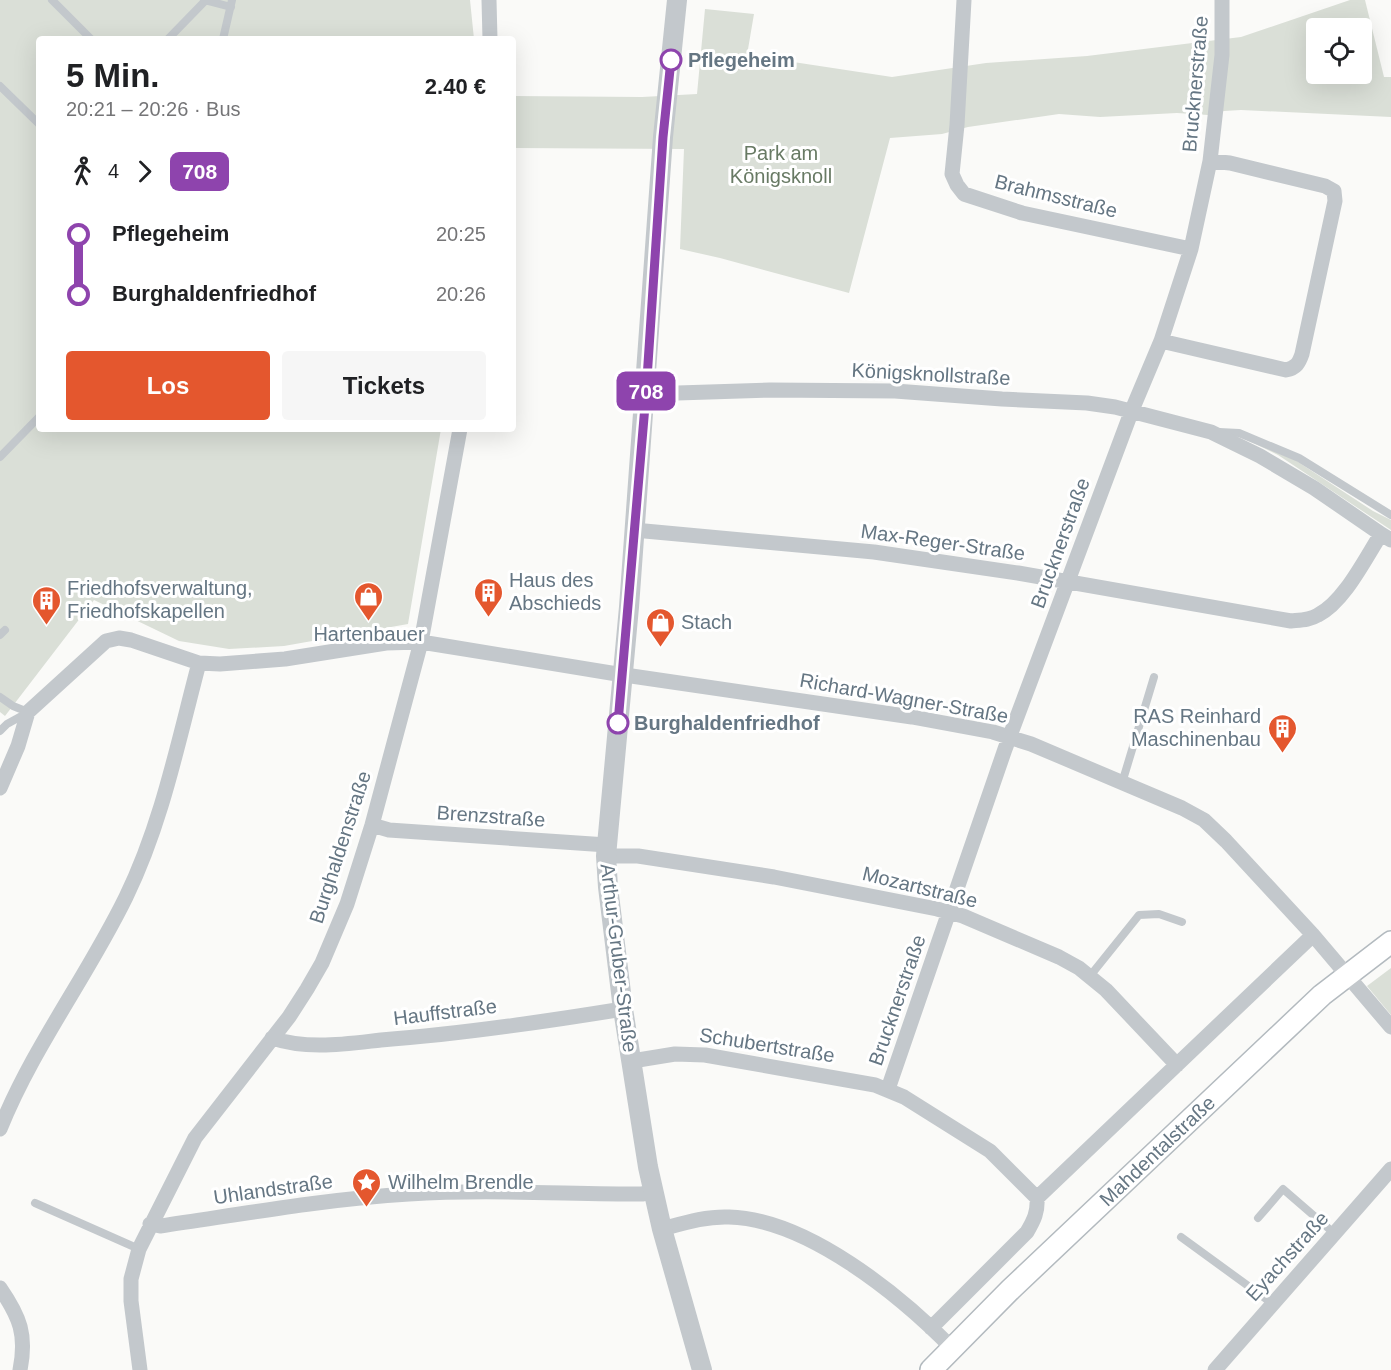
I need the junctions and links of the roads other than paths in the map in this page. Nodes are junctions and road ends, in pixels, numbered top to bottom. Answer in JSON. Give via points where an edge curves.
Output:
{"nodes":[{"id":1,"x":51,"y":0,"type":"edge"},
{"id":2,"x":489,"y":0,"type":"edge"},
{"id":3,"x":677,"y":0,"type":"edge"},
{"id":4,"x":964,"y":0,"type":"edge"},
{"id":5,"x":1222,"y":0,"type":"edge"},
{"id":6,"x":204,"y":1,"type":"edge"},
{"id":7,"x":231,"y":3,"type":"edge"},
{"id":8,"x":88,"y":36,"type":"edge"},
{"id":9,"x":171,"y":36,"type":"edge"},
{"id":10,"x":224,"y":36,"type":"edge"},
{"id":11,"x":490,"y":36,"type":"edge"},
{"id":12,"x":0,"y":86,"type":"edge"},
{"id":13,"x":36,"y":121,"type":"edge"},
{"id":14,"x":1210,"y":161,"type":"junction"},
{"id":15,"x":1191,"y":249,"type":"junction"},
{"id":16,"x":1161,"y":341,"type":"junction"},
{"id":17,"x":646,"y":394,"type":"junction"},
{"id":18,"x":1132,"y":410,"type":"junction"},
{"id":19,"x":36,"y":420,"type":"edge"},
{"id":20,"x":459,"y":432,"type":"edge"},
{"id":21,"x":1211,"y":432,"type":"junction"},
{"id":22,"x":0,"y":457,"type":"edge"},
{"id":23,"x":1391,"y":514,"type":"edge"},
{"id":24,"x":634,"y":530,"type":"junction"},
{"id":25,"x":1386,"y":537,"type":"edge"},
{"id":26,"x":1068,"y":583,"type":"junction"},
{"id":27,"x":421,"y":642,"type":"junction"},
{"id":28,"x":198,"y":663,"type":"junction"},
{"id":29,"x":622,"y":674,"type":"junction"},
{"id":30,"x":1154,"y":677,"type":"dead end"},
{"id":31,"x":0,"y":697,"type":"edge"},
{"id":32,"x":28,"y":712,"type":"junction"},
{"id":33,"x":0,"y":731,"type":"edge"},
{"id":34,"x":1010,"y":737,"type":"junction"},
{"id":35,"x":1122,"y":783,"type":"junction"},
{"id":36,"x":0,"y":788,"type":"edge"},
{"id":37,"x":372,"y":825,"type":"junction"},
{"id":38,"x":606,"y":851,"type":"junction"},
{"id":39,"x":950,"y":912,"type":"junction"},
{"id":40,"x":1182,"y":922,"type":"dead end"},
{"id":41,"x":1313,"y":935,"type":"junction"},
{"id":42,"x":1391,"y":942,"type":"edge"},
{"id":43,"x":1090,"y":976,"type":"junction"},
{"id":44,"x":1346,"y":976,"type":"junction"},
{"id":45,"x":623,"y":1008,"type":"junction"},
{"id":46,"x":1391,"y":1027,"type":"edge"},
{"id":47,"x":272,"y":1038,"type":"junction"},
{"id":48,"x":632,"y":1061,"type":"junction"},
{"id":49,"x":1177,"y":1065,"type":"junction"},
{"id":50,"x":888,"y":1089,"type":"junction"},
{"id":51,"x":0,"y":1129,"type":"edge"},
{"id":52,"x":1391,"y":1169,"type":"edge"},
{"id":53,"x":653,"y":1192,"type":"junction"},
{"id":54,"x":1037,"y":1198,"type":"junction"},
{"id":55,"x":35,"y":1203,"type":"dead end"},
{"id":56,"x":1258,"y":1218,"type":"dead end"},
{"id":57,"x":150,"y":1224,"type":"junction"},
{"id":58,"x":662,"y":1229,"type":"junction"},
{"id":59,"x":1335,"y":1234,"type":"junction"},
{"id":60,"x":1182,"y":1237,"type":"dead end"},
{"id":61,"x":139,"y":1250,"type":"junction"},
{"id":62,"x":0,"y":1288,"type":"edge"},
{"id":63,"x":1273,"y":1304,"type":"junction"},
{"id":64,"x":931,"y":1328,"type":"junction"},
{"id":65,"x":953,"y":1348,"type":"junction"},
{"id":66,"x":20,"y":1370,"type":"edge"},
{"id":67,"x":140,"y":1370,"type":"edge"},
{"id":68,"x":702,"y":1370,"type":"edge"},
{"id":69,"x":931,"y":1370,"type":"edge"},
{"id":70,"x":1215,"y":1370,"type":"edge"}],
"edges":[{"from":1,"to":8,"type":"lane"},
{"from":2,"to":11,"type":"street"},
{"from":3,"to":17,"type":"street","name":"Arthur-Gruber-Straße","via":[[663,137]]},
{"from":4,"to":15,"type":"street","name":"Brahmsstraße","via":[[952,174],[964,194],[1022,213]]},
{"from":5,"to":14,"type":"street","name":"Brucknerstraße","via":[[1222,55]]},
{"from":6,"to":7,"type":"lane"},
{"from":6,"to":9,"type":"lane"},
{"from":7,"to":10,"type":"lane"},
{"from":12,"to":13,"type":"lane"},
{"from":14,"to":15,"type":"street","name":"Brucknerstraße"},
{"from":14,"to":16,"type":"street","via":[[1334,191],[1302,354],[1298,364],[1286,370]]},
{"from":15,"to":16,"type":"street","name":"Brucknerstraße"},
{"from":16,"to":18,"type":"street","name":"Brucknerstraße"},
{"from":17,"to":18,"type":"street","name":"Königsknollstraße","via":[[895,391],[1088,403]]},
{"from":17,"to":24,"type":"street","name":"Arthur-Gruber-Straße"},
{"from":18,"to":21,"type":"street","name":"Königsknollstraße"},
{"from":18,"to":26,"type":"street","name":"Brucknerstraße"},
{"from":19,"to":22,"type":"lane"},
{"from":20,"to":27,"type":"street","name":"Burghaldenstraße"},
{"from":21,"to":23,"type":"lane","name":"Königsknollstraße","via":[[1239,433],[1299,458]]},
{"from":21,"to":25,"type":"street","name":"Königsknollstraße","via":[[1314,488]]},
{"from":24,"to":26,"type":"street","name":"Max-Reger-Straße","via":[[874,552]]},
{"from":24,"to":29,"type":"street","name":"Arthur-Gruber-Straße"},
{"from":25,"to":26,"type":"street","name":"Max-Reger-Straße","via":[[1332,605],[1308,620],[1291,621]]},
{"from":26,"to":34,"type":"street","name":"Brucknerstraße"},
{"from":27,"to":28,"type":"street","name":"Richard-Wagner-Straße","via":[[386,643],[285,659]]},
{"from":27,"to":29,"type":"street","name":"Richard-Wagner-Straße"},
{"from":27,"to":37,"type":"street","name":"Burghaldenstraße"},
{"from":28,"to":32,"type":"street","name":"Richard-Wagner-Straße","via":[[131,640],[106,641]]},
{"from":28,"to":51,"type":"street","via":[[170,775],[144,857],[95,957],[43,1040]]},
{"from":29,"to":34,"type":"street","name":"Richard-Wagner-Straße","via":[[912,717]]},
{"from":29,"to":38,"type":"street","name":"Arthur-Gruber-Straße"},
{"from":30,"to":35,"type":"lane"},
{"from":31,"to":32,"type":"lane"},
{"from":32,"to":33,"type":"lane"},
{"from":32,"to":36,"type":"street"},
{"from":34,"to":35,"type":"street","name":"Richard-Wagner-Straße"},
{"from":34,"to":39,"type":"street","name":"Brucknerstraße"},
{"from":35,"to":41,"type":"street","name":"Richard-Wagner-Straße","via":[[1204,820]]},
{"from":37,"to":38,"type":"street","name":"Brenzstraße","via":[[389,830]]},
{"from":37,"to":47,"type":"street","name":"Burghaldenstraße","via":[[347,904],[321,963]]},
{"from":38,"to":39,"type":"street","name":"Mozartstraße","via":[[774,877]]},
{"from":38,"to":45,"type":"street","name":"Arthur-Gruber-Straße"},
{"from":39,"to":43,"type":"street","name":"Mozartstraße","via":[[1059,957]]},
{"from":39,"to":50,"type":"street","name":"Brucknerstraße"},
{"from":40,"to":43,"type":"lane","via":[[1159,914],[1139,915]]},
{"from":41,"to":44,"type":"street","name":"Richard-Wagner-Straße"},
{"from":41,"to":49,"type":"street"},
{"from":42,"to":44,"type":"main road","name":"Mahdentalstraße"},
{"from":43,"to":49,"type":"street","name":"Mozartstraße"},
{"from":44,"to":46,"type":"street","name":"Richard-Wagner-Straße"},
{"from":44,"to":65,"type":"main road","name":"Mahdentalstraße"},
{"from":45,"to":47,"type":"street","name":"Hauffstraße","via":[[411,1038],[300,1045]]},
{"from":45,"to":48,"type":"street","name":"Arthur-Gruber-Straße"},
{"from":47,"to":57,"type":"street","name":"Burghaldenstraße","via":[[195,1138]]},
{"from":48,"to":50,"type":"street","name":"Schubertstraße","via":[[675,1054],[705,1055]]},
{"from":48,"to":53,"type":"street","name":"Arthur-Gruber-Straße"},
{"from":49,"to":54,"type":"street"},
{"from":50,"to":54,"type":"street","name":"Schubertstraße","via":[[990,1151]]},
{"from":52,"to":59,"type":"street","name":"Eyachstraße"},
{"from":53,"to":57,"type":"street","name":"Uhlandstraße","via":[[407,1194],[160,1226]]},
{"from":53,"to":58,"type":"street","name":"Arthur-Gruber-Straße"},
{"from":54,"to":64,"type":"street","via":[[1034,1219],[1027,1232]]},
{"from":55,"to":61,"type":"lane"},
{"from":56,"to":59,"type":"lane","via":[[1283,1189]]},
{"from":57,"to":61,"type":"street","name":"Burghaldenstraße"},
{"from":58,"to":64,"type":"street","via":[[695,1220],[730,1217],[797,1234],[872,1279]]},
{"from":58,"to":68,"type":"street","name":"Arthur-Gruber-Straße"},
{"from":59,"to":63,"type":"street","name":"Eyachstraße"},
{"from":60,"to":63,"type":"lane"},
{"from":61,"to":67,"type":"street","name":"Burghaldenstraße","via":[[131,1279],[131,1301]]},
{"from":62,"to":66,"type":"street","via":[[23,1334]]},
{"from":63,"to":70,"type":"street","name":"Eyachstraße"},
{"from":64,"to":65,"type":"street"},
{"from":65,"to":69,"type":"main road","name":"Mahdentalstraße"}]}
